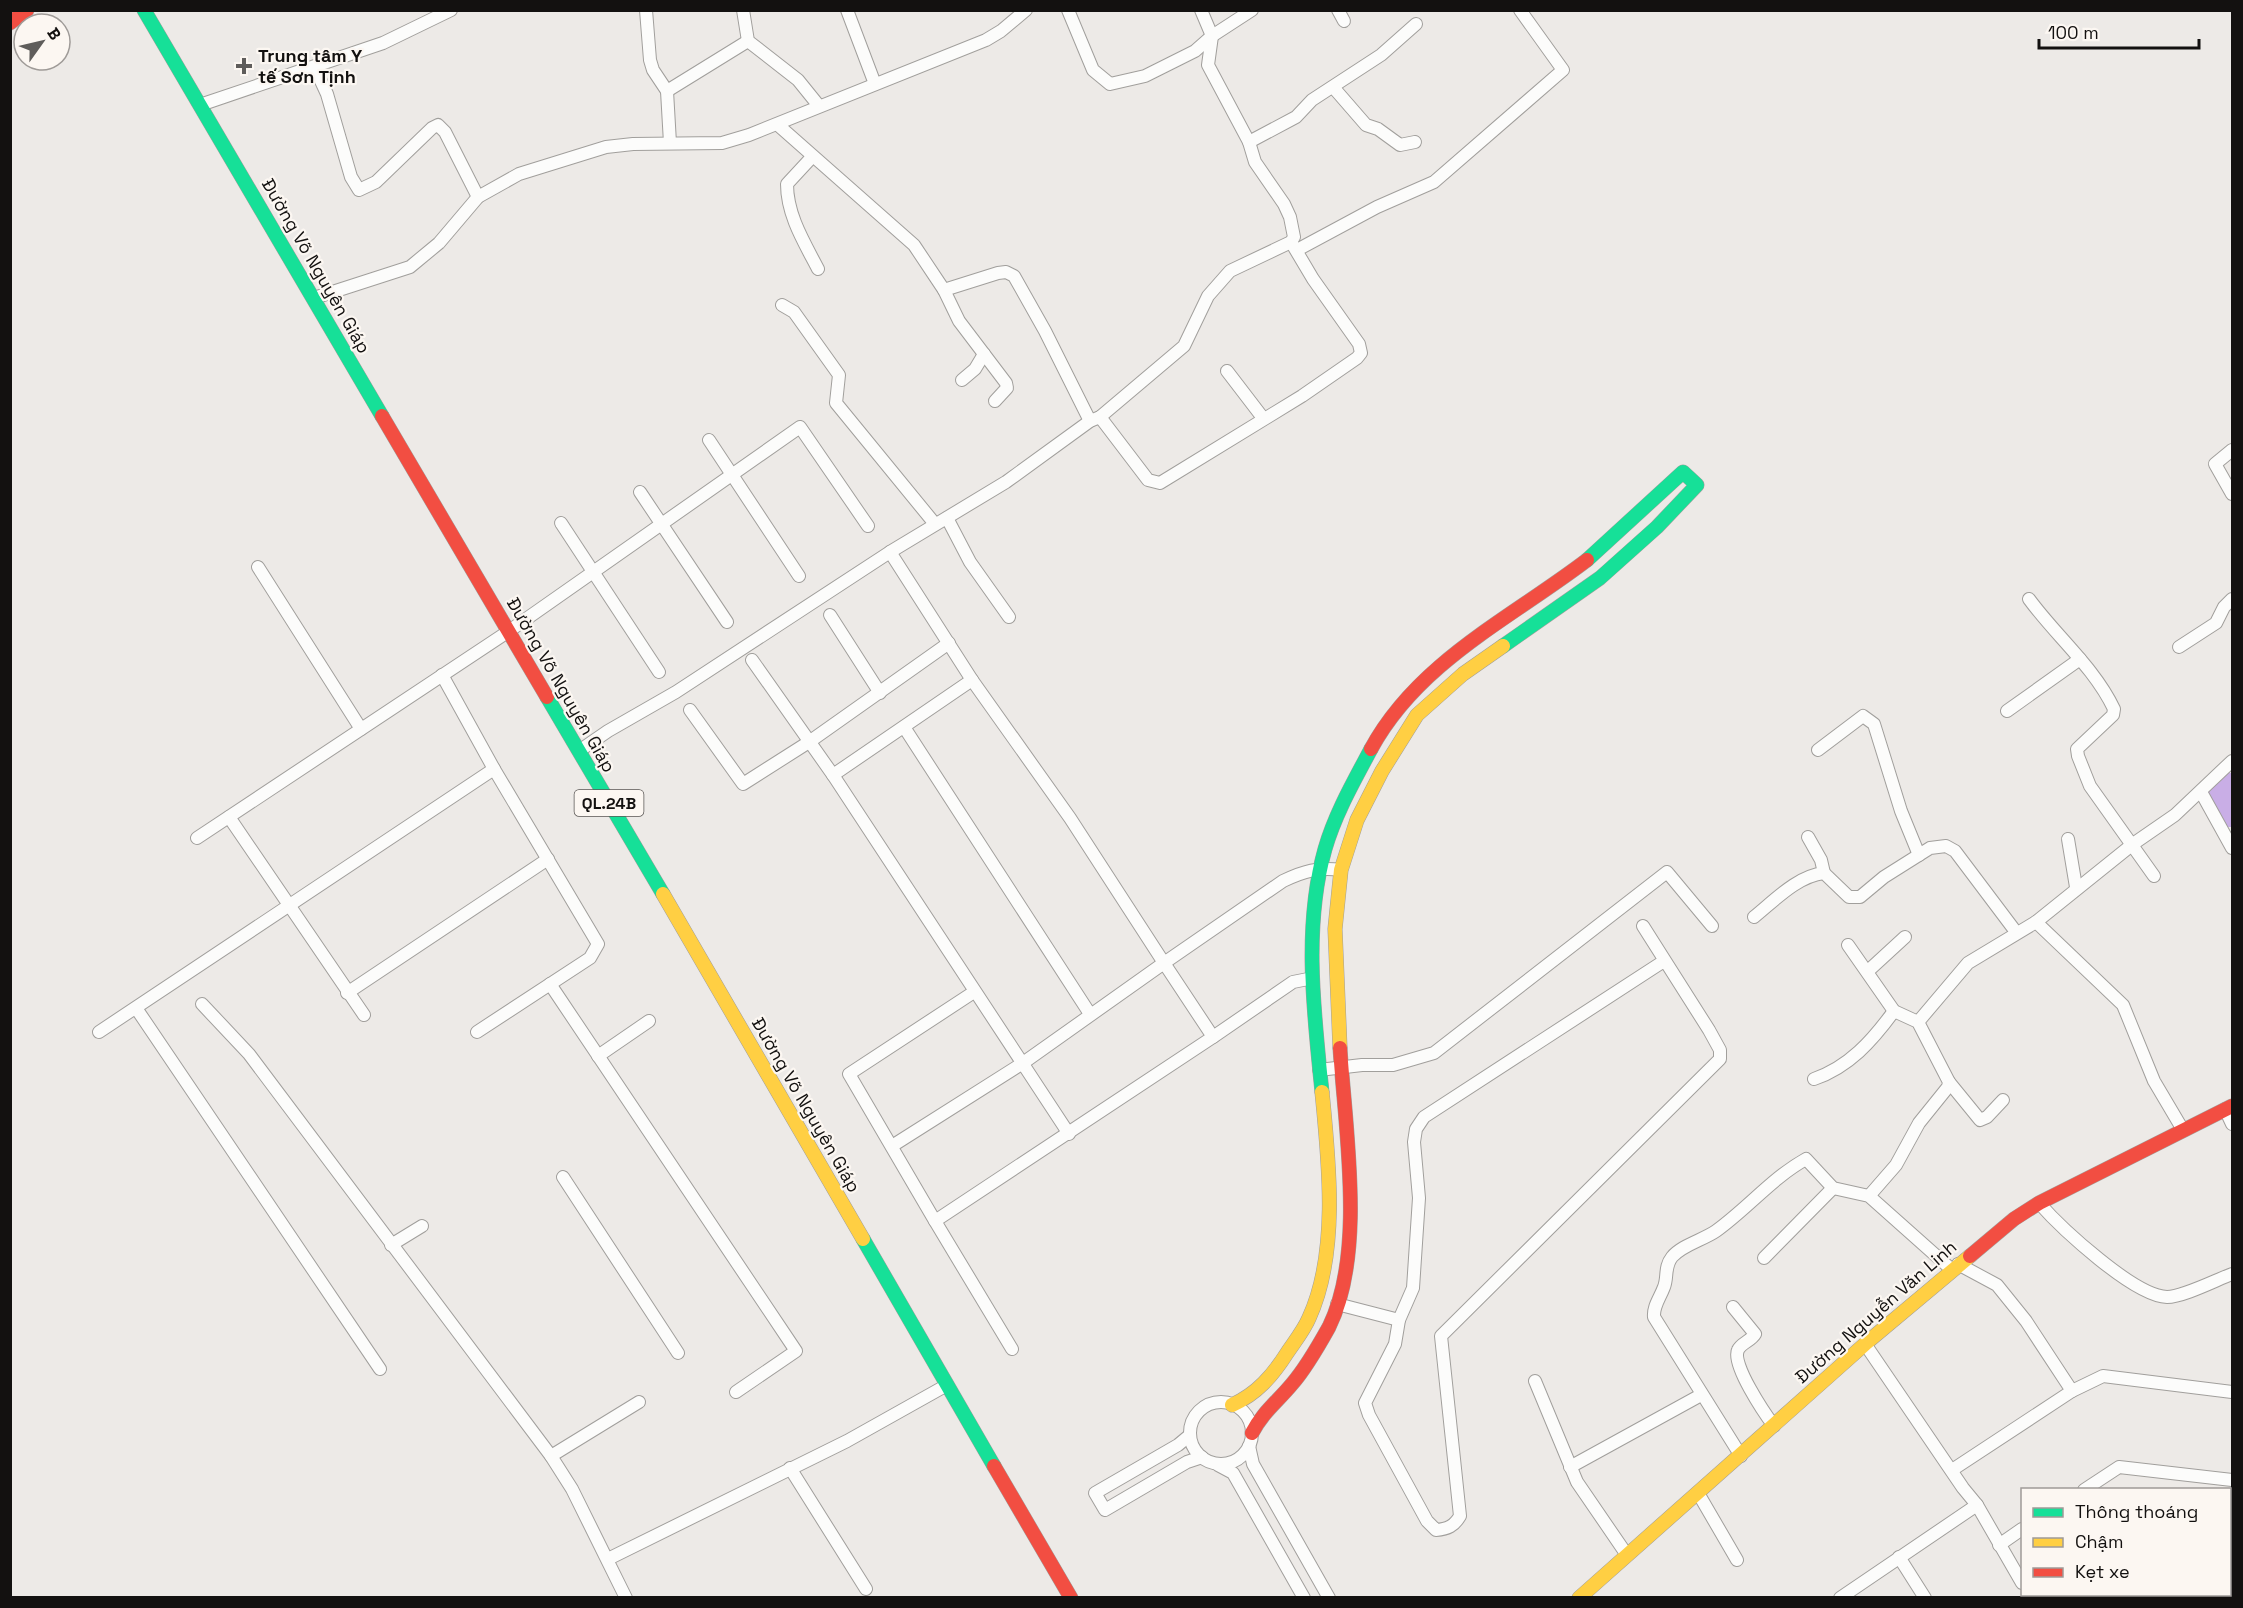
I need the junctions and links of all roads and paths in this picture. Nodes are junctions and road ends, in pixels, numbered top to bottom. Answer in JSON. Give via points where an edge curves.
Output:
{"nodes":[{"id":1,"x":27,"y":10,"type":"edge"},
{"id":2,"x":144,"y":10,"type":"edge"},
{"id":3,"x":451,"y":10,"type":"edge"},
{"id":4,"x":646,"y":10,"type":"edge"},
{"id":5,"x":743,"y":10,"type":"edge"},
{"id":6,"x":847,"y":10,"type":"edge"},
{"id":7,"x":1026,"y":10,"type":"edge"},
{"id":8,"x":1068,"y":10,"type":"edge"},
{"id":9,"x":1201,"y":10,"type":"edge"},
{"id":10,"x":1252,"y":10,"type":"edge"},
{"id":11,"x":1520,"y":10,"type":"edge"},
{"id":12,"x":10,"y":23,"type":"edge"},
{"id":13,"x":1416,"y":24,"type":"dead end"},
{"id":14,"x":1212,"y":36,"type":"junction"},
{"id":15,"x":748,"y":41,"type":"junction"},
{"id":16,"x":315,"y":68,"type":"junction"},
{"id":17,"x":875,"y":84,"type":"junction"},
{"id":18,"x":1333,"y":87,"type":"junction"},
{"id":19,"x":667,"y":91,"type":"junction"},
{"id":20,"x":200,"y":105,"type":"junction"},
{"id":21,"x":819,"y":106,"type":"junction"},
{"id":22,"x":778,"y":125,"type":"junction"},
{"id":23,"x":1249,"y":142,"type":"junction"},
{"id":24,"x":1416,"y":142,"type":"dead end"},
{"id":25,"x":670,"y":143,"type":"junction"},
{"id":26,"x":813,"y":157,"type":"junction"},
{"id":27,"x":478,"y":197,"type":"junction"},
{"id":28,"x":1294,"y":246,"type":"junction"},
{"id":29,"x":818,"y":269,"type":"dead end"},
{"id":30,"x":944,"y":290,"type":"junction"},
{"id":31,"x":314,"y":298,"type":"junction"},
{"id":32,"x":782,"y":306,"type":"dead end"},
{"id":33,"x":984,"y":354,"type":"junction"},
{"id":34,"x":1227,"y":371,"type":"dead end"},
{"id":35,"x":962,"y":380,"type":"dead end"},
{"id":36,"x":995,"y":401,"type":"dead end"},
{"id":37,"x":1263,"y":418,"type":"junction"},
{"id":38,"x":1095,"y":419,"type":"junction"},
{"id":39,"x":709,"y":440,"type":"dead end"},
{"id":40,"x":2232,"y":450,"type":"edge"},
{"id":41,"x":732,"y":475,"type":"junction"},
{"id":42,"x":640,"y":492,"type":"dead end"},
{"id":43,"x":2232,"y":494,"type":"edge"},
{"id":44,"x":947,"y":518,"type":"junction"},
{"id":45,"x":561,"y":523,"type":"dead end"},
{"id":46,"x":662,"y":524,"type":"junction"},
{"id":47,"x":935,"y":524,"type":"junction"},
{"id":48,"x":868,"y":526,"type":"dead end"},
{"id":49,"x":890,"y":552,"type":"junction"},
{"id":50,"x":258,"y":567,"type":"dead end"},
{"id":51,"x":593,"y":572,"type":"junction"},
{"id":52,"x":799,"y":576,"type":"dead end"},
{"id":53,"x":2029,"y":599,"type":"dead end"},
{"id":54,"x":2232,"y":600,"type":"edge"},
{"id":55,"x":830,"y":615,"type":"dead end"},
{"id":56,"x":1010,"y":617,"type":"dead end"},
{"id":57,"x":727,"y":622,"type":"dead end"},
{"id":58,"x":509,"y":631,"type":"junction"},
{"id":59,"x":949,"y":643,"type":"junction"},
{"id":60,"x":2179,"y":647,"type":"dead end"},
{"id":61,"x":2080,"y":659,"type":"junction"},
{"id":62,"x":752,"y":660,"type":"dead end"},
{"id":63,"x":659,"y":672,"type":"dead end"},
{"id":64,"x":442,"y":675,"type":"junction"},
{"id":65,"x":972,"y":680,"type":"junction"},
{"id":66,"x":880,"y":693,"type":"junction"},
{"id":67,"x":690,"y":710,"type":"dead end"},
{"id":68,"x":2007,"y":711,"type":"dead end"},
{"id":69,"x":904,"y":727,"type":"junction"},
{"id":70,"x":361,"y":729,"type":"junction"},
{"id":71,"x":809,"y":742,"type":"junction"},
{"id":72,"x":1818,"y":750,"type":"dead end"},
{"id":73,"x":579,"y":751,"type":"junction"},
{"id":74,"x":2232,"y":761,"type":"edge"},
{"id":75,"x":494,"y":769,"type":"junction"},
{"id":76,"x":833,"y":775,"type":"junction"},
{"id":77,"x":2201,"y":792,"type":"junction"},
{"id":78,"x":229,"y":817,"type":"junction"},
{"id":79,"x":1808,"y":837,"type":"dead end"},
{"id":80,"x":197,"y":838,"type":"dead end"},
{"id":81,"x":2068,"y":839,"type":"dead end"},
{"id":82,"x":2133,"y":844,"type":"junction"},
{"id":83,"x":2232,"y":848,"type":"edge"},
{"id":84,"x":1919,"y":855,"type":"junction"},
{"id":85,"x":548,"y":859,"type":"junction"},
{"id":86,"x":1321,"y":868,"type":"junction"},
{"id":87,"x":1341,"y":870,"type":"junction"},
{"id":88,"x":1824,"y":873,"type":"junction"},
{"id":89,"x":2154,"y":876,"type":"dead end"},
{"id":90,"x":2076,"y":887,"type":"junction"},
{"id":91,"x":289,"y":906,"type":"junction"},
{"id":92,"x":1754,"y":917,"type":"dead end"},
{"id":93,"x":2036,"y":922,"type":"junction"},
{"id":94,"x":1643,"y":926,"type":"dead end"},
{"id":95,"x":1712,"y":926,"type":"dead end"},
{"id":96,"x":2016,"y":932,"type":"junction"},
{"id":97,"x":1905,"y":937,"type":"dead end"},
{"id":98,"x":1848,"y":945,"type":"dead end"},
{"id":99,"x":1664,"y":961,"type":"junction"},
{"id":100,"x":1164,"y":963,"type":"junction"},
{"id":101,"x":1868,"y":971,"type":"junction"},
{"id":102,"x":1313,"y":978,"type":"junction"},
{"id":103,"x":550,"y":984,"type":"junction"},
{"id":104,"x":974,"y":992,"type":"junction"},
{"id":105,"x":347,"y":993,"type":"junction"},
{"id":106,"x":202,"y":1004,"type":"dead end"},
{"id":107,"x":136,"y":1008,"type":"junction"},
{"id":108,"x":1893,"y":1011,"type":"junction"},
{"id":109,"x":1090,"y":1014,"type":"junction"},
{"id":110,"x":364,"y":1015,"type":"dead end"},
{"id":111,"x":649,"y":1021,"type":"dead end"},
{"id":112,"x":1918,"y":1022,"type":"junction"},
{"id":113,"x":99,"y":1032,"type":"dead end"},
{"id":114,"x":477,"y":1032,"type":"dead end"},
{"id":115,"x":1213,"y":1036,"type":"junction"},
{"id":116,"x":598,"y":1056,"type":"junction"},
{"id":117,"x":1023,"y":1063,"type":"junction"},
{"id":118,"x":1341,"y":1067,"type":"junction"},
{"id":119,"x":1319,"y":1070,"type":"junction"},
{"id":120,"x":1814,"y":1079,"type":"dead end"},
{"id":121,"x":1949,"y":1082,"type":"junction"},
{"id":122,"x":2003,"y":1100,"type":"dead end"},
{"id":123,"x":2229,"y":1108,"type":"edge"},
{"id":124,"x":2232,"y":1124,"type":"edge"},
{"id":125,"x":2183,"y":1130,"type":"junction"},
{"id":126,"x":1069,"y":1134,"type":"junction"},
{"id":127,"x":892,"y":1146,"type":"junction"},
{"id":128,"x":563,"y":1177,"type":"dead end"},
{"id":129,"x":1833,"y":1188,"type":"junction"},
{"id":130,"x":1869,"y":1196,"type":"junction"},
{"id":131,"x":2038,"y":1203,"type":"junction"},
{"id":132,"x":935,"y":1221,"type":"junction"},
{"id":133,"x":422,"y":1226,"type":"dead end"},
{"id":134,"x":391,"y":1245,"type":"junction"},
{"id":135,"x":1764,"y":1258,"type":"dead end"},
{"id":136,"x":1325,"y":1263,"type":"junction"},
{"id":137,"x":1955,"y":1266,"type":"junction"},
{"id":138,"x":1346,"y":1268,"type":"junction"},
{"id":139,"x":2232,"y":1274,"type":"edge"},
{"id":140,"x":1337,"y":1304,"type":"junction"},
{"id":141,"x":1733,"y":1307,"type":"dead end"},
{"id":142,"x":1399,"y":1320,"type":"junction"},
{"id":143,"x":1865,"y":1344,"type":"junction"},
{"id":144,"x":1012,"y":1349,"type":"dead end"},
{"id":145,"x":678,"y":1353,"type":"dead end"},
{"id":146,"x":380,"y":1369,"type":"dead end"},
{"id":147,"x":1535,"y":1381,"type":"dead end"},
{"id":148,"x":947,"y":1385,"type":"junction"},
{"id":149,"x":2072,"y":1391,"type":"junction"},
{"id":150,"x":736,"y":1392,"type":"dead end"},
{"id":151,"x":2232,"y":1392,"type":"edge"},
{"id":152,"x":1701,"y":1395,"type":"junction"},
{"id":153,"x":639,"y":1402,"type":"dead end"},
{"id":154,"x":1232,"y":1405,"type":"junction"},
{"id":155,"x":1774,"y":1426,"type":"junction"},
{"id":156,"x":1190,"y":1436,"type":"junction"},
{"id":157,"x":1250,"y":1439,"type":"junction"},
{"id":158,"x":551,"y":1456,"type":"junction"},
{"id":159,"x":1741,"y":1456,"type":"junction"},
{"id":160,"x":1202,"y":1457,"type":"junction"},
{"id":161,"x":1217,"y":1464,"type":"junction"},
{"id":162,"x":1570,"y":1467,"type":"junction"},
{"id":163,"x":790,"y":1468,"type":"junction"},
{"id":164,"x":1952,"y":1470,"type":"junction"},
{"id":165,"x":2232,"y":1480,"type":"edge"},
{"id":166,"x":2087,"y":1488,"type":"edge"},
{"id":167,"x":1698,"y":1493,"type":"junction"},
{"id":168,"x":1977,"y":1505,"type":"junction"},
{"id":169,"x":2021,"y":1530,"type":"edge"},
{"id":170,"x":1999,"y":1545,"type":"junction"},
{"id":171,"x":1627,"y":1555,"type":"junction"},
{"id":172,"x":1899,"y":1557,"type":"junction"},
{"id":173,"x":609,"y":1559,"type":"junction"},
{"id":174,"x":1737,"y":1560,"type":"dead end"},
{"id":175,"x":2021,"y":1581,"type":"edge"},
{"id":176,"x":866,"y":1589,"type":"dead end"},
{"id":177,"x":626,"y":1598,"type":"edge"},
{"id":178,"x":1071,"y":1598,"type":"edge"},
{"id":179,"x":1304,"y":1598,"type":"edge"},
{"id":180,"x":1329,"y":1598,"type":"edge"},
{"id":181,"x":1579,"y":1598,"type":"edge"},
{"id":182,"x":1840,"y":1598,"type":"edge"},
{"id":183,"x":1925,"y":1598,"type":"edge"}],
"edges":[{"from":1,"to":12,"type":"main road"},
{"from":2,"to":20,"type":"main road","name":"Đường Võ Nguyên Giáp","number":"QL.24B"},
{"from":3,"to":16,"type":"street","via":[[383,43]]},
{"from":4,"to":19,"type":"street","via":[[650,60]]},
{"from":5,"to":15,"type":"street"},
{"from":6,"to":17,"type":"street"},
{"from":7,"to":17,"type":"street","via":[[986,40]]},
{"from":8,"to":14,"type":"street","via":[[1093,70],[1110,84],[1145,76],[1195,51]]},
{"from":9,"to":14,"type":"street"},
{"from":10,"to":14,"type":"street"},
{"from":11,"to":28,"type":"street","via":[[1563,70],[1434,182]]},
{"from":13,"to":18,"type":"street","via":[[1381,55]]},
{"from":14,"to":23,"type":"street","via":[[1208,65]]},
{"from":15,"to":19,"type":"street"},
{"from":15,"to":21,"type":"street","via":[[798,80]]},
{"from":16,"to":20,"type":"street"},
{"from":16,"to":27,"type":"street","via":[[327,94],[351,177],[359,190],[376,182],[438,125]]},
{"from":17,"to":21,"type":"street"},
{"from":18,"to":23,"type":"street","via":[[1312,100],[1296,117]]},
{"from":18,"to":24,"type":"street","via":[[1366,125],[1400,146]]},
{"from":19,"to":25,"type":"street"},
{"from":20,"to":31,"type":"main road","name":"Đường Võ Nguyên Giáp","number":"QL.24B"},
{"from":21,"to":22,"type":"street"},
{"from":22,"to":25,"type":"street","via":[[722,143]]},
{"from":22,"to":26,"type":"street"},
{"from":23,"to":28,"type":"street","via":[[1255,162],[1290,218]]},
{"from":25,"to":27,"type":"street","via":[[606,147],[574,155],[519,174]]},
{"from":26,"to":29,"type":"street","via":[[787,184],[787,192],[790,212]]},
{"from":26,"to":30,"type":"street","via":[[914,245]]},
{"from":27,"to":31,"type":"street","via":[[439,243],[415,264]]},
{"from":28,"to":37,"type":"street","via":[[1359,344],[1361,353],[1302,396]]},
{"from":28,"to":38,"type":"street","via":[[1230,270],[1208,296],[1184,346]]},
{"from":30,"to":33,"type":"street","via":[[959,321]]},
{"from":30,"to":38,"type":"street","via":[[998,273],[1014,276]]},
{"from":31,"to":58,"type":"main road","name":"Đường Võ Nguyên Giáp","number":"QL.24B"},
{"from":32,"to":47,"type":"street","via":[[794,312],[839,375],[836,403]]},
{"from":33,"to":35,"type":"street"},
{"from":33,"to":36,"type":"street","via":[[1007,388]]},
{"from":34,"to":37,"type":"street"},
{"from":37,"to":38,"type":"street","via":[[1160,483],[1148,480]]},
{"from":38,"to":44,"type":"street"},
{"from":39,"to":41,"type":"street"},
{"from":40,"to":43,"type":"street","via":[[2215,464]]},
{"from":41,"to":46,"type":"street"},
{"from":41,"to":48,"type":"street","via":[[800,428]]},
{"from":41,"to":52,"type":"street"},
{"from":42,"to":46,"type":"street"},
{"from":44,"to":47,"type":"street"},
{"from":44,"to":56,"type":"street","via":[[970,562]]},
{"from":45,"to":51,"type":"street"},
{"from":46,"to":51,"type":"street"},
{"from":46,"to":57,"type":"street"},
{"from":47,"to":49,"type":"street"},
{"from":49,"to":59,"type":"street"},
{"from":49,"to":73,"type":"street"},
{"from":50,"to":70,"type":"street"},
{"from":51,"to":58,"type":"street"},
{"from":51,"to":63,"type":"street"},
{"from":53,"to":61,"type":"street"},
{"from":54,"to":60,"type":"street","via":[[2218,621]]},
{"from":55,"to":66,"type":"street"},
{"from":58,"to":64,"type":"street"},
{"from":58,"to":73,"type":"main road","name":"Đường Võ Nguyên Giáp","number":"QL.24B"},
{"from":59,"to":65,"type":"street"},
{"from":59,"to":66,"type":"street"},
{"from":61,"to":68,"type":"street"},
{"from":61,"to":82,"type":"street","via":[[2114,709],[2113,715],[2078,749],[2078,756],[2090,786]]},
{"from":62,"to":71,"type":"street"},
{"from":64,"to":70,"type":"street"},
{"from":64,"to":75,"type":"street"},
{"from":65,"to":69,"type":"street"},
{"from":65,"to":100,"type":"street","via":[[1070,818]]},
{"from":66,"to":71,"type":"street"},
{"from":67,"to":71,"type":"street","via":[[743,784]]},
{"from":69,"to":76,"type":"street"},
{"from":69,"to":109,"type":"street"},
{"from":70,"to":78,"type":"street"},
{"from":71,"to":76,"type":"street"},
{"from":72,"to":84,"type":"street","via":[[1863,716],[1871,720]]},
{"from":73,"to":148,"type":"main road","name":"Đường Võ Nguyên Giáp","number":"QL.24B"},
{"from":74,"to":77,"type":"street"},
{"from":75,"to":85,"type":"street"},
{"from":75,"to":91,"type":"street"},
{"from":76,"to":104,"type":"street"},
{"from":77,"to":82,"type":"street"},
{"from":77,"to":83,"type":"street"},
{"from":78,"to":80,"type":"street"},
{"from":78,"to":91,"type":"street"},
{"from":79,"to":88,"type":"street"},
{"from":81,"to":90,"type":"street"},
{"from":82,"to":89,"type":"street"},
{"from":82,"to":90,"type":"street"},
{"from":84,"to":88,"type":"street","via":[[1860,897],[1848,897]]},
{"from":84,"to":96,"type":"street","via":[[1939,846],[1955,851]]},
{"from":85,"to":103,"type":"street","via":[[598,944],[590,958]]},
{"from":85,"to":105,"type":"street"},
{"from":86,"to":87,"type":"street"},
{"from":86,"to":87,"type":"main road","via":[[1339,811],[1366,758],[1402,702],[1451,656],[1587,560],[1683,472],[1697,485],[1657,527],[1600,578],[1463,674],[1417,715],[1357,820]]},
{"from":86,"to":100,"type":"street","via":[[1304,871],[1283,882]]},
{"from":86,"to":102,"type":"main road"},
{"from":87,"to":118,"type":"main road","via":[[1335,981]]},
{"from":88,"to":92,"type":"street","via":[[1801,881]]},
{"from":90,"to":93,"type":"street"},
{"from":91,"to":105,"type":"street"},
{"from":91,"to":107,"type":"street"},
{"from":93,"to":96,"type":"street"},
{"from":93,"to":125,"type":"street","via":[[2123,1005],[2154,1081]]},
{"from":94,"to":99,"type":"street"},
{"from":95,"to":118,"type":"street","via":[[1667,872],[1434,1053],[1394,1065]]},
{"from":96,"to":112,"type":"street","via":[[1968,963]]},
{"from":97,"to":101,"type":"street"},
{"from":98,"to":101,"type":"street"},
{"from":99,"to":142,"type":"street","via":[[1424,1117],[1414,1142],[1419,1198],[1413,1288]]},
{"from":99,"to":142,"type":"street","via":[[1710,1030],[1720,1059],[1442,1336],[1460,1516],[1446,1529],[1436,1530],[1427,1521],[1365,1403],[1395,1344]]},
{"from":100,"to":109,"type":"street"},
{"from":100,"to":115,"type":"street"},
{"from":101,"to":108,"type":"street"},
{"from":102,"to":115,"type":"street","via":[[1293,982]]},
{"from":102,"to":119,"type":"main road"},
{"from":103,"to":114,"type":"street"},
{"from":103,"to":116,"type":"street"},
{"from":104,"to":117,"type":"street"},
{"from":104,"to":127,"type":"street","via":[[849,1074]]},
{"from":105,"to":110,"type":"street"},
{"from":106,"to":134,"type":"street","via":[[249,1054]]},
{"from":107,"to":113,"type":"street"},
{"from":107,"to":146,"type":"street"},
{"from":108,"to":112,"type":"street"},
{"from":108,"to":120,"type":"street","via":[[1857,1055]]},
{"from":109,"to":117,"type":"street"},
{"from":111,"to":116,"type":"street"},
{"from":112,"to":121,"type":"street"},
{"from":115,"to":126,"type":"street"},
{"from":116,"to":150,"type":"street","via":[[796,1351]]},
{"from":117,"to":126,"type":"street"},
{"from":117,"to":127,"type":"street"},
{"from":118,"to":119,"type":"street"},
{"from":118,"to":138,"type":"main road","via":[[1349,1186]]},
{"from":119,"to":136,"type":"main road","via":[[1328,1186]]},
{"from":121,"to":122,"type":"street","via":[[1980,1120]]},
{"from":121,"to":130,"type":"street","via":[[1919,1123],[1896,1165]]},
{"from":123,"to":124,"type":"street"},
{"from":123,"to":125,"type":"main road","name":"Đường Nguyễn Văn Linh"},
{"from":125,"to":131,"type":"main road","name":"Đường Nguyễn Văn Linh"},
{"from":126,"to":132,"type":"street"},
{"from":127,"to":132,"type":"street"},
{"from":128,"to":145,"type":"street"},
{"from":129,"to":130,"type":"street"},
{"from":129,"to":135,"type":"street"},
{"from":129,"to":152,"type":"street","via":[[1806,1159],[1780,1174],[1714,1232],[1673,1256],[1664,1271],[1665,1284],[1653,1315]]},
{"from":130,"to":137,"type":"street"},
{"from":131,"to":137,"type":"main road","name":"Đường Nguyễn Văn Linh"},
{"from":131,"to":139,"type":"street","via":[[2079,1243],[2152,1294],[2170,1297]]},
{"from":132,"to":144,"type":"street"},
{"from":133,"to":134,"type":"street"},
{"from":134,"to":158,"type":"street"},
{"from":136,"to":138,"type":"street"},
{"from":136,"to":154,"type":"main road","via":[[1311,1316],[1279,1367],[1247,1400]]},
{"from":137,"to":143,"type":"main road","name":"Đường Nguyễn Văn Linh"},
{"from":137,"to":149,"type":"street","via":[[1997,1285]]},
{"from":138,"to":140,"type":"main road"},
{"from":140,"to":142,"type":"street"},
{"from":140,"to":157,"type":"main road","via":[[1329,1326],[1293,1383],[1260,1416]]},
{"from":141,"to":155,"type":"street","via":[[1755,1334],[1738,1348],[1742,1372]]},
{"from":143,"to":155,"type":"main road","name":"Đường Nguyễn Văn Linh"},
{"from":143,"to":164,"type":"street"},
{"from":147,"to":162,"type":"street"},
{"from":148,"to":163,"type":"street","via":[[867,1431]]},
{"from":148,"to":178,"type":"main road","name":"Đường Võ Nguyên Giáp","number":"QL.24B"},
{"from":149,"to":151,"type":"street","via":[[2103,1376]]},
{"from":149,"to":164,"type":"street"},
{"from":152,"to":159,"type":"street"},
{"from":152,"to":162,"type":"street"},
{"from":153,"to":158,"type":"street"},
{"from":154,"to":156,"type":"street","via":[[1219,1402],[1201,1409]]},
{"from":154,"to":157,"type":"street","via":[[1245,1414]]},
{"from":155,"to":159,"type":"main road","name":"Đường Nguyễn Văn Linh"},
{"from":156,"to":160,"type":"street"},
{"from":156,"to":160,"type":"street","via":[[1095,1493],[1106,1510]]},
{"from":157,"to":161,"type":"street","via":[[1237,1460]]},
{"from":157,"to":180,"type":"street","via":[[1253,1464]]},
{"from":158,"to":173,"type":"street"},
{"from":159,"to":167,"type":"main road","name":"Đường Nguyễn Văn Linh"},
{"from":160,"to":161,"type":"street"},
{"from":161,"to":179,"type":"street","via":[[1233,1473]]},
{"from":162,"to":171,"type":"street"},
{"from":163,"to":173,"type":"street"},
{"from":163,"to":176,"type":"street"},
{"from":164,"to":168,"type":"street"},
{"from":165,"to":166,"type":"street","via":[[2119,1467]]},
{"from":167,"to":171,"type":"main road","name":"Đường Nguyễn Văn Linh"},
{"from":167,"to":174,"type":"street"},
{"from":168,"to":170,"type":"street"},
{"from":168,"to":172,"type":"street"},
{"from":169,"to":170,"type":"street"},
{"from":170,"to":175,"type":"street"},
{"from":171,"to":181,"type":"main road","name":"Đường Nguyễn Văn Linh"},
{"from":172,"to":182,"type":"street"},
{"from":172,"to":183,"type":"street"},
{"from":173,"to":177,"type":"street"}]}
